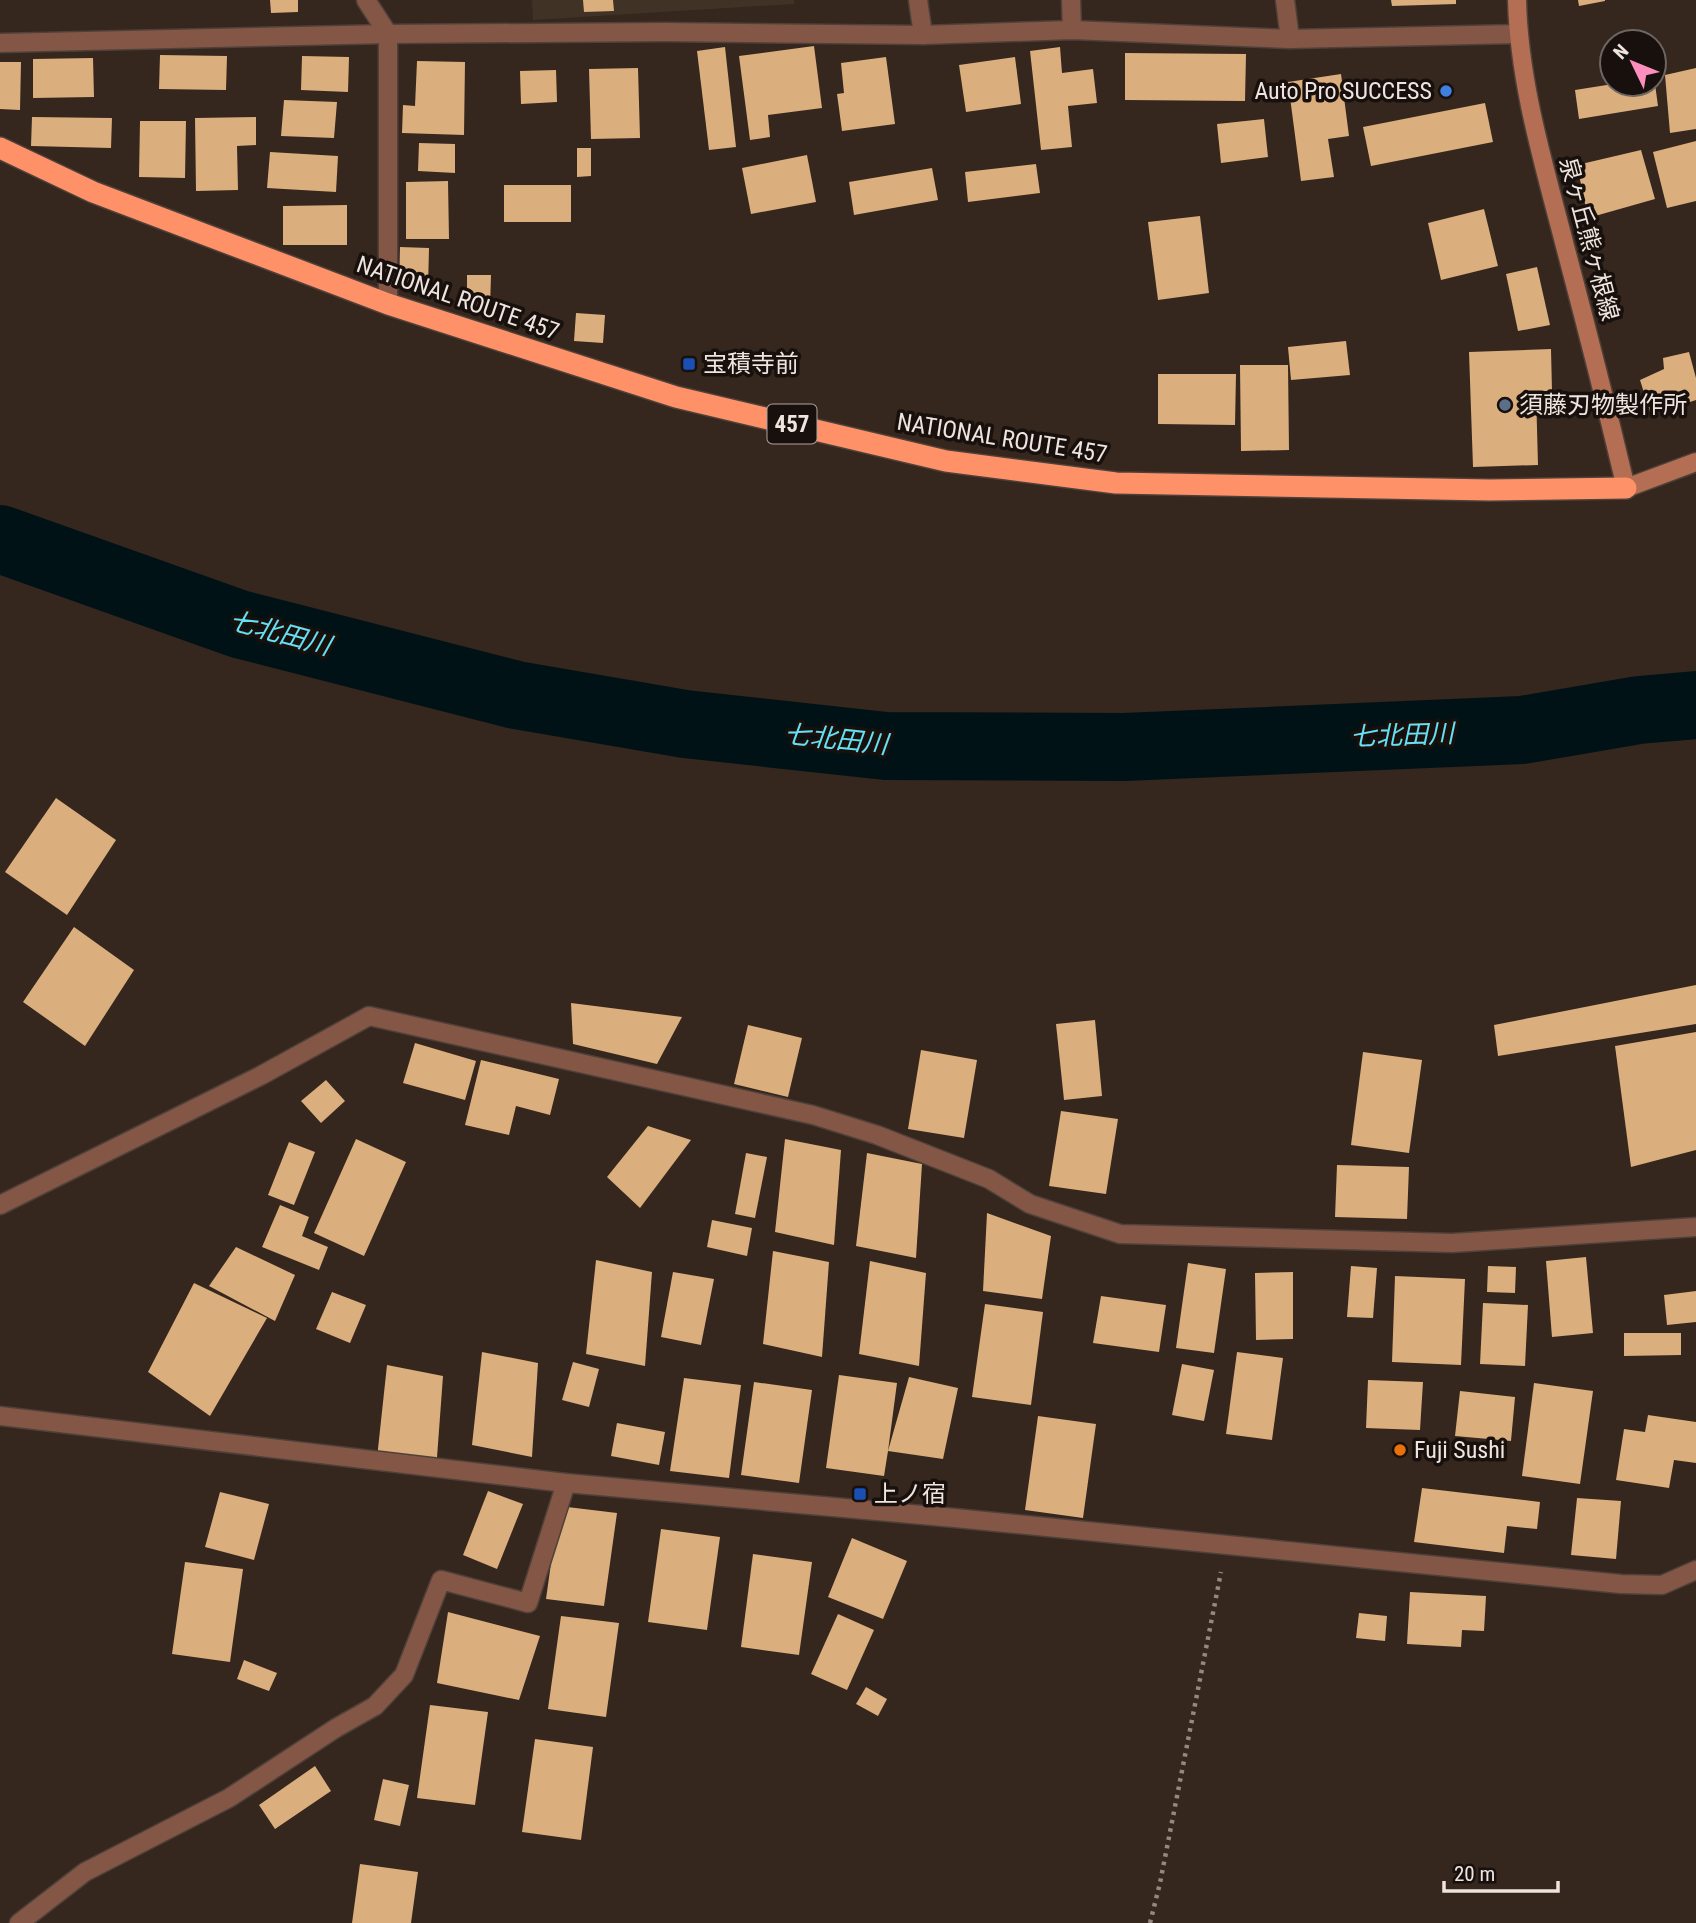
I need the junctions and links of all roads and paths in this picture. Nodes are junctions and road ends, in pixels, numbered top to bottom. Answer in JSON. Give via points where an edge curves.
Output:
{"nodes":[{"id":1,"x":366,"y":0,"type":"edge"},
{"id":2,"x":918,"y":0,"type":"edge"},
{"id":3,"x":1071,"y":0,"type":"edge"},
{"id":4,"x":1285,"y":0,"type":"edge"},
{"id":5,"x":1517,"y":0,"type":"edge"},
{"id":6,"x":1072,"y":30,"type":"junction"},
{"id":7,"x":388,"y":34,"type":"junction"},
{"id":8,"x":1518,"y":34,"type":"junction"},
{"id":9,"x":923,"y":35,"type":"junction"},
{"id":10,"x":1290,"y":39,"type":"junction"},
{"id":11,"x":0,"y":43,"type":"edge"},
{"id":12,"x":0,"y":148,"type":"edge"},
{"id":13,"x":388,"y":304,"type":"junction"},
{"id":14,"x":1696,"y":462,"type":"edge"},
{"id":15,"x":1626,"y":488,"type":"junction"},
{"id":16,"x":0,"y":1205,"type":"edge"},
{"id":17,"x":1696,"y":1227,"type":"edge"},
{"id":18,"x":0,"y":1416,"type":"edge"},
{"id":19,"x":566,"y":1483,"type":"junction"},
{"id":20,"x":1227,"y":1544,"type":"junction"},
{"id":21,"x":1696,"y":1570,"type":"edge"},
{"id":22,"x":19,"y":1923,"type":"edge"},
{"id":23,"x":1150,"y":1923,"type":"edge"}],
"edges":[{"from":1,"to":7,"type":"street"},
{"from":2,"to":9,"type":"street"},
{"from":3,"to":6,"type":"street"},
{"from":4,"to":10,"type":"street"},
{"from":5,"to":8,"type":"main road","name":"泉ヶ丘熊ヶ根線"},
{"from":6,"to":9,"type":"street"},
{"from":6,"to":10,"type":"street"},
{"from":7,"to":9,"type":"street"},
{"from":7,"to":11,"type":"street"},
{"from":7,"to":13,"type":"street"},
{"from":8,"to":10,"type":"street"},
{"from":8,"to":15,"type":"main road","name":"泉ヶ丘熊ヶ根線","via":[[1534,124]]},
{"from":12,"to":13,"type":"highway","name":"NATIONAL ROUTE 457","number":"457","via":[[93,192]]},
{"from":13,"to":15,"type":"highway","name":"NATIONAL ROUTE 457","number":"457","via":[[676,397],[946,461],[1116,483]]},
{"from":14,"to":15,"type":"main road"},
{"from":16,"to":17,"type":"street","via":[[260,1076],[369,1016],[813,1115],[989,1179],[1030,1204],[1120,1234],[1452,1243]]},
{"from":18,"to":19,"type":"street"},
{"from":19,"to":20,"type":"street"},
{"from":19,"to":22,"type":"street","via":[[528,1602],[441,1580],[404,1675],[375,1706],[229,1798],[85,1872]]},
{"from":20,"to":21,"type":"street","via":[[1621,1584],[1662,1585]]},
{"from":20,"to":23,"type":"path"}]}
